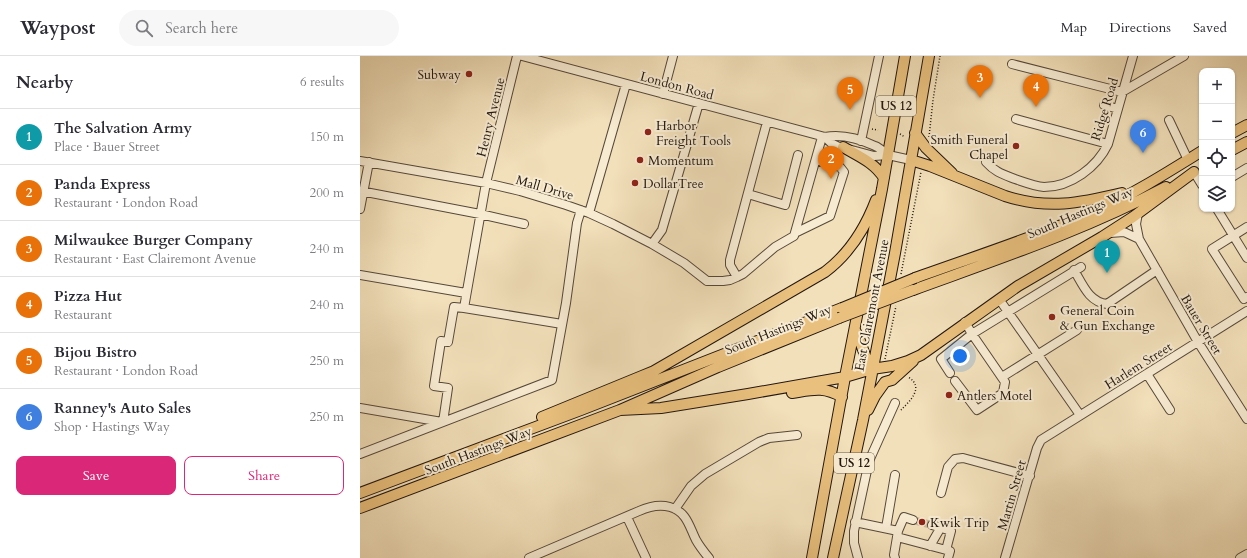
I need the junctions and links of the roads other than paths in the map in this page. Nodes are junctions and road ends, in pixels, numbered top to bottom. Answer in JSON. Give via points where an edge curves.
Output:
{"nodes":[{"id":1,"x":517,"y":56,"type":"edge"},
{"id":2,"x":522,"y":56,"type":"edge"},
{"id":3,"x":673,"y":56,"type":"edge"},
{"id":4,"x":878,"y":56,"type":"edge"},
{"id":5,"x":905,"y":56,"type":"edge"},
{"id":6,"x":929,"y":56,"type":"edge"},
{"id":7,"x":1132,"y":56,"type":"edge"},
{"id":8,"x":1184,"y":56,"type":"edge"},
{"id":9,"x":1012,"y":64,"type":"dead end"},
{"id":10,"x":626,"y":84,"type":"junction"},
{"id":11,"x":1122,"y":92,"type":"junction"},
{"id":12,"x":663,"y":94,"type":"junction"},
{"id":13,"x":699,"y":103,"type":"junction"},
{"id":14,"x":1104,"y":105,"type":"dead end"},
{"id":15,"x":1118,"y":109,"type":"junction"},
{"id":16,"x":1016,"y":119,"type":"dead end"},
{"id":17,"x":1169,"y":120,"type":"dead end"},
{"id":18,"x":767,"y":122,"type":"junction"},
{"id":19,"x":1247,"y":125,"type":"edge"},
{"id":20,"x":1235,"y":131,"type":"edge"},
{"id":21,"x":910,"y":135,"type":"junction"},
{"id":22,"x":823,"y":137,"type":"junction"},
{"id":23,"x":861,"y":141,"type":"junction"},
{"id":24,"x":1247,"y":142,"type":"edge"},
{"id":25,"x":1108,"y":144,"type":"junction"},
{"id":26,"x":843,"y":147,"type":"junction"},
{"id":27,"x":1235,"y":148,"type":"edge"},
{"id":28,"x":1199,"y":153,"type":"edge"},
{"id":29,"x":798,"y":155,"type":"dead end"},
{"id":30,"x":888,"y":155,"type":"junction"},
{"id":31,"x":816,"y":160,"type":"junction"},
{"id":32,"x":911,"y":160,"type":"junction"},
{"id":33,"x":1188,"y":160,"type":"junction"},
{"id":34,"x":360,"y":161,"type":"edge"},
{"id":35,"x":369,"y":162,"type":"junction"},
{"id":36,"x":986,"y":162,"type":"dead end"},
{"id":37,"x":1247,"y":168,"type":"edge"},
{"id":38,"x":1198,"y":170,"type":"edge"},
{"id":39,"x":954,"y":175,"type":"junction"},
{"id":40,"x":1234,"y":176,"type":"edge"},
{"id":41,"x":884,"y":178,"type":"junction"},
{"id":42,"x":486,"y":184,"type":"junction"},
{"id":43,"x":1138,"y":190,"type":"junction"},
{"id":44,"x":362,"y":192,"type":"edge"},
{"id":45,"x":748,"y":194,"type":"junction"},
{"id":46,"x":360,"y":209,"type":"edge"},
{"id":47,"x":585,"y":211,"type":"junction"},
{"id":48,"x":1219,"y":212,"type":"edge"},
{"id":49,"x":1138,"y":213,"type":"junction"},
{"id":50,"x":480,"y":214,"type":"junction"},
{"id":51,"x":524,"y":224,"type":"dead end"},
{"id":52,"x":1247,"y":226,"type":"edge"},
{"id":53,"x":795,"y":233,"type":"junction"},
{"id":54,"x":1107,"y":233,"type":"junction"},
{"id":55,"x":1233,"y":235,"type":"junction"},
{"id":56,"x":1139,"y":239,"type":"junction"},
{"id":57,"x":652,"y":244,"type":"junction"},
{"id":58,"x":1247,"y":258,"type":"edge"},
{"id":59,"x":1157,"y":270,"type":"junction"},
{"id":60,"x":360,"y":274,"type":"edge"},
{"id":61,"x":737,"y":277,"type":"junction"},
{"id":62,"x":466,"y":293,"type":"junction"},
{"id":63,"x":1247,"y":297,"type":"edge"},
{"id":64,"x":999,"y":299,"type":"junction"},
{"id":65,"x":464,"y":308,"type":"junction"},
{"id":66,"x":1008,"y":311,"type":"junction"},
{"id":67,"x":1247,"y":311,"type":"edge"},
{"id":68,"x":840,"y":313,"type":"junction"},
{"id":69,"x":965,"y":322,"type":"junction"},
{"id":70,"x":562,"y":324,"type":"junction"},
{"id":71,"x":854,"y":330,"type":"junction"},
{"id":72,"x":1077,"y":330,"type":"dead end"},
{"id":73,"x":972,"y":334,"type":"junction"},
{"id":74,"x":1198,"y":342,"type":"junction"},
{"id":75,"x":921,"y":355,"type":"junction"},
{"id":76,"x":1039,"y":355,"type":"junction"},
{"id":77,"x":872,"y":369,"type":"junction"},
{"id":78,"x":950,"y":373,"type":"dead end"},
{"id":79,"x":1147,"y":374,"type":"junction"},
{"id":80,"x":845,"y":377,"type":"junction"},
{"id":81,"x":1002,"y":377,"type":"junction"},
{"id":82,"x":955,"y":381,"type":"dead end"},
{"id":83,"x":748,"y":394,"type":"junction"},
{"id":84,"x":842,"y":396,"type":"junction"},
{"id":85,"x":894,"y":403,"type":"dead end"},
{"id":86,"x":360,"y":408,"type":"edge"},
{"id":87,"x":620,"y":410,"type":"junction"},
{"id":88,"x":1170,"y":410,"type":"dead end"},
{"id":89,"x":1080,"y":415,"type":"junction"},
{"id":90,"x":1247,"y":419,"type":"edge"},
{"id":91,"x":862,"y":420,"type":"junction"},
{"id":92,"x":443,"y":422,"type":"junction"},
{"id":93,"x":797,"y":435,"type":"dead end"},
{"id":94,"x":502,"y":439,"type":"junction"},
{"id":95,"x":1041,"y":440,"type":"joint"},
{"id":96,"x":360,"y":454,"type":"edge"},
{"id":97,"x":895,"y":475,"type":"dead end"},
{"id":98,"x":1030,"y":476,"type":"junction"},
{"id":99,"x":360,"y":493,"type":"edge"},
{"id":100,"x":941,"y":493,"type":"dead end"},
{"id":101,"x":360,"y":508,"type":"edge"},
{"id":102,"x":675,"y":509,"type":"junction"},
{"id":103,"x":627,"y":517,"type":"junction"},
{"id":104,"x":913,"y":520,"type":"tunnel mouth"},
{"id":105,"x":855,"y":522,"type":"junction"},
{"id":106,"x":932,"y":525,"type":"tunnel mouth"},
{"id":107,"x":941,"y":527,"type":"junction"},
{"id":108,"x":886,"y":528,"type":"junction"},
{"id":109,"x":897,"y":534,"type":"junction"},
{"id":110,"x":930,"y":546,"type":"junction"},
{"id":111,"x":947,"y":554,"type":"edge"},
{"id":112,"x":1247,"y":554,"type":"edge"},
{"id":113,"x":893,"y":557,"type":"edge"},
{"id":114,"x":529,"y":558,"type":"edge"},
{"id":115,"x":646,"y":558,"type":"edge"},
{"id":116,"x":709,"y":558,"type":"edge"},
{"id":117,"x":812,"y":558,"type":"edge"},
{"id":118,"x":833,"y":558,"type":"edge"},
{"id":119,"x":858,"y":558,"type":"edge"},
{"id":120,"x":1005,"y":558,"type":"edge"},
{"id":121,"x":1240,"y":558,"type":"edge"}],
"edges":[{"from":1,"to":42,"type":"street","name":"Henry Avenue"},
{"from":2,"to":10,"type":"street","name":"London Road"},
{"from":3,"to":12,"type":"street"},
{"from":4,"to":23,"type":"street"},
{"from":5,"to":30,"type":"main road","name":"East Clairemont Avenue","number":"US 12"},
{"from":6,"to":21,"type":"main road","name":"East Clairemont Avenue","number":"US 12"},
{"from":7,"to":11,"type":"street","name":"Ridge Road"},
{"from":8,"to":11,"type":"street"},
{"from":9,"to":11,"type":"street"},
{"from":10,"to":12,"type":"street","name":"London Road"},
{"from":10,"to":47,"type":"street"},
{"from":11,"to":15,"type":"street","name":"Ridge Road"},
{"from":12,"to":13,"type":"street","name":"London Road"},
{"from":13,"to":18,"type":"street","name":"London Road"},
{"from":13,"to":57,"type":"street","via":[[664,224]]},
{"from":14,"to":15,"type":"street"},
{"from":15,"to":25,"type":"street","name":"Ridge Road"},
{"from":16,"to":25,"type":"street"},
{"from":17,"to":33,"type":"street"},
{"from":18,"to":22,"type":"street","name":"London Road"},
{"from":18,"to":45,"type":"street"},
{"from":19,"to":20,"type":"main road"},
{"from":21,"to":32,"type":"main road","name":"East Clairemont Avenue","number":"US 12"},
{"from":21,"to":39,"type":"main road"},
{"from":22,"to":23,"type":"street","name":"London Road","via":[[841,136]]},
{"from":22,"to":26,"type":"street","name":"London Road"},
{"from":22,"to":31,"type":"street"},
{"from":23,"to":30,"type":"street","name":"London Road","via":[[875,146]]},
{"from":24,"to":27,"type":"main road"},
{"from":25,"to":36,"type":"street","name":"Ridge Road","via":[[1093,166],[1071,180],[1055,186],[1045,187],[996,172]]},
{"from":26,"to":30,"type":"street","name":"London Road","via":[[874,156]]},
{"from":26,"to":41,"type":"main road","via":[[870,162]]},
{"from":28,"to":33,"type":"main road"},
{"from":29,"to":45,"type":"street","via":[[785,205]]},
{"from":30,"to":32,"type":"street","name":"London Road"},
{"from":30,"to":41,"type":"main road","name":"East Clairemont Avenue","number":"US 12"},
{"from":31,"to":53,"type":"street"},
{"from":31,"to":53,"type":"street","via":[[840,166],[844,172],[830,216]]},
{"from":32,"to":39,"type":"main road"},
{"from":32,"to":77,"type":"main road","name":"East Clairemont Avenue","number":"US 12"},
{"from":33,"to":43,"type":"main road"},
{"from":34,"to":35,"type":"street","name":"Mall Drive"},
{"from":35,"to":42,"type":"street","name":"Mall Drive"},
{"from":35,"to":44,"type":"street"},
{"from":37,"to":40,"type":"street"},
{"from":38,"to":49,"type":"main road"},
{"from":38,"to":68,"type":"main road","name":"South Hastings Way","bridge":true,"via":[[1088,225],[913,290]]},
{"from":39,"to":43,"type":"main road","via":[[1005,196],[1038,204],[1055,205],[1092,200]]},
{"from":41,"to":71,"type":"main road","name":"East Clairemont Avenue","number":"US 12"},
{"from":41,"to":94,"type":"main road","via":[[860,233],[843,256],[825,272],[648,374],[527,424]]},
{"from":42,"to":47,"type":"street","name":"Mall Drive","via":[[543,197]]},
{"from":42,"to":50,"type":"street","name":"Henry Avenue"},
{"from":43,"to":68,"type":"main road","name":"South Hastings Way","bridge":true,"via":[[1058,226],[915,278]]},
{"from":44,"to":46,"type":"street"},
{"from":44,"to":50,"type":"street"},
{"from":45,"to":61,"type":"street","via":[[730,260]]},
{"from":47,"to":57,"type":"street","name":"Mall Drive"},
{"from":47,"to":70,"type":"street","via":[[577,223]]},
{"from":48,"to":55,"type":"street"},
{"from":49,"to":54,"type":"main road"},
{"from":49,"to":56,"type":"street","name":"Bauer Street","via":[[1136,224]]},
{"from":50,"to":51,"type":"street"},
{"from":50,"to":62,"type":"street","name":"Henry Avenue"},
{"from":52,"to":55,"type":"street"},
{"from":53,"to":61,"type":"street"},
{"from":54,"to":56,"type":"street","via":[[1124,232]]},
{"from":54,"to":64,"type":"main road"},
{"from":55,"to":58,"type":"street"},
{"from":55,"to":63,"type":"street","via":[[1212,249],[1244,299]]},
{"from":56,"to":59,"type":"street","name":"Bauer Street"},
{"from":57,"to":61,"type":"street","name":"Mall Drive","via":[[684,263],[707,281],[723,281]]},
{"from":59,"to":66,"type":"street","via":[[1108,304],[1093,299],[1078,269]]},
{"from":59,"to":74,"type":"street","name":"Bauer Street"},
{"from":60,"to":62,"type":"street"},
{"from":62,"to":65,"type":"street","name":"Henry Avenue"},
{"from":64,"to":66,"type":"street"},
{"from":64,"to":69,"type":"main road"},
{"from":65,"to":70,"type":"street"},
{"from":65,"to":92,"type":"street","via":[[454,306],[448,342],[441,341],[434,386],[448,388]]},
{"from":66,"to":73,"type":"street"},
{"from":66,"to":76,"type":"street"},
{"from":67,"to":74,"type":"street","name":"Harlem Street"},
{"from":68,"to":87,"type":"main road","name":"South Hastings Way"},
{"from":68,"to":94,"type":"main road","name":"South Hastings Way"},
{"from":69,"to":73,"type":"street"},
{"from":69,"to":75,"type":"main road"},
{"from":70,"to":92,"type":"street","via":[[552,380]]},
{"from":71,"to":77,"type":"main road"},
{"from":71,"to":80,"type":"main road","name":"East Clairemont Avenue","number":"US 12"},
{"from":72,"to":76,"type":"street"},
{"from":73,"to":78,"type":"street","via":[[941,359]]},
{"from":73,"to":81,"type":"street"},
{"from":74,"to":79,"type":"street","name":"Harlem Street"},
{"from":74,"to":90,"type":"street","name":"Bauer Street"},
{"from":75,"to":77,"type":"main road","via":[[904,363]]},
{"from":75,"to":91,"type":"main road","via":[[892,380],[885,382]]},
{"from":76,"to":81,"type":"street"},
{"from":76,"to":89,"type":"street"},
{"from":77,"to":80,"type":"main road"},
{"from":77,"to":91,"type":"main road","name":"East Clairemont Avenue","number":"US 12"},
{"from":79,"to":88,"type":"street"},
{"from":79,"to":89,"type":"street","name":"Harlem Street"},
{"from":80,"to":83,"type":"main road"},
{"from":80,"to":84,"type":"main road","name":"East Clairemont Avenue","number":"US 12"},
{"from":81,"to":82,"type":"street","via":[[1005,382],[1003,393],[977,410]]},
{"from":83,"to":84,"type":"main road","via":[[824,390]]},
{"from":83,"to":87,"type":"main road","via":[[661,408]]},
{"from":84,"to":117,"type":"main road","name":"East Clairemont Avenue","number":"US 12"},
{"from":85,"to":105,"type":"street","via":[[869,461]]},
{"from":86,"to":92,"type":"street"},
{"from":87,"to":101,"type":"main road","name":"South Hastings Way"},
{"from":89,"to":95,"type":"street","name":"Harlem Street"},
{"from":91,"to":118,"type":"main road","name":"East Clairemont Avenue","number":"US 12"},
{"from":92,"to":96,"type":"street"},
{"from":93,"to":102,"type":"street","via":[[769,438],[759,442],[705,474],[691,486]]},
{"from":94,"to":99,"type":"main road","name":"South Hastings Way"},
{"from":95,"to":98,"type":"street","name":"Martin Street"},
{"from":97,"to":108,"type":"street"},
{"from":98,"to":100,"type":"street","via":[[963,458],[955,459],[948,467]]},
{"from":98,"to":120,"type":"street","name":"Martin Street"},
{"from":102,"to":103,"type":"street","via":[[652,506]]},
{"from":102,"to":116,"type":"street","via":[[686,518],[699,545]]},
{"from":103,"to":114,"type":"street"},
{"from":103,"to":115,"type":"street"},
{"from":104,"to":109,"type":"street","via":[[904,517]]},
{"from":105,"to":108,"type":"street"},
{"from":105,"to":119,"type":"street","via":[[854,538]]},
{"from":106,"to":107,"type":"street"},
{"from":107,"to":110,"type":"street"},
{"from":107,"to":111,"type":"street","via":[[950,530]]},
{"from":108,"to":109,"type":"street"},
{"from":109,"to":110,"type":"street"},
{"from":109,"to":113,"type":"street"},
{"from":110,"to":111,"type":"street"},
{"from":112,"to":121,"type":"street"}]}
